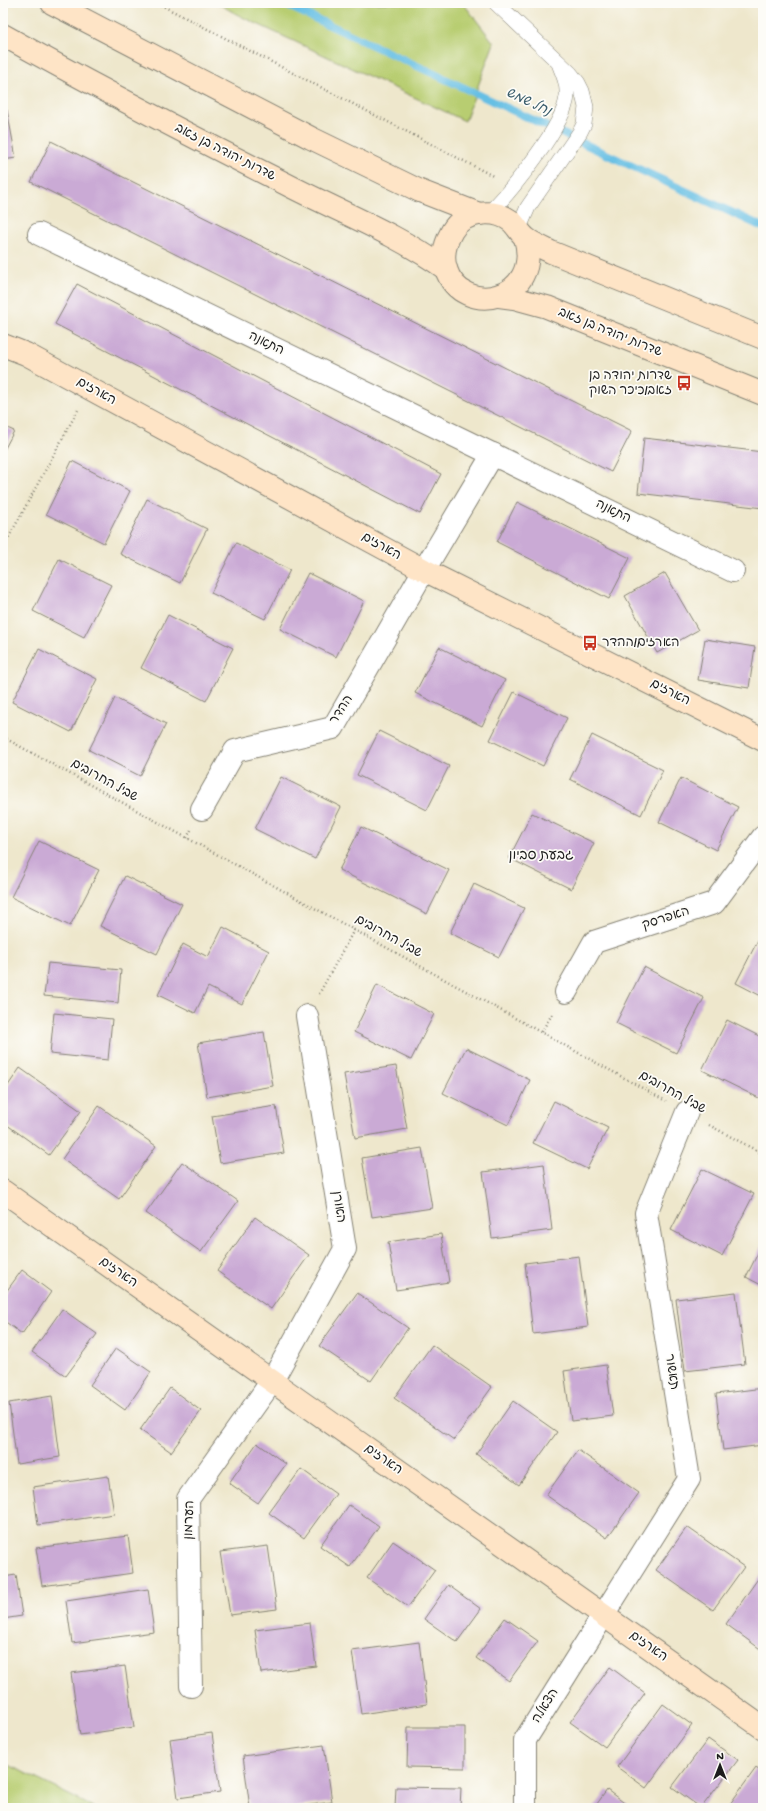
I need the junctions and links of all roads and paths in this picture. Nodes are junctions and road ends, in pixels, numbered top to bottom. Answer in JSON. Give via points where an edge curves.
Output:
{"nodes":[{"id":1,"x":52,"y":3,"type":"edge"},
{"id":2,"x":158,"y":3,"type":"edge"},
{"id":3,"x":496,"y":3,"type":"edge"},
{"id":4,"x":3,"y":35,"type":"edge"},
{"id":5,"x":557,"y":60,"type":"junction"},
{"id":6,"x":514,"y":186,"type":"junction"},
{"id":7,"x":484,"y":213,"type":"junction"},
{"id":8,"x":522,"y":233,"type":"junction"},
{"id":9,"x":40,"y":234,"type":"dead end"},
{"id":10,"x":446,"y":269,"type":"junction"},
{"id":11,"x":499,"y":296,"type":"junction"},
{"id":12,"x":763,"y":338,"type":"edge"},
{"id":13,"x":3,"y":345,"type":"edge"},
{"id":14,"x":90,"y":389,"type":"junction"},
{"id":15,"x":763,"y":394,"type":"edge"},
{"id":16,"x":493,"y":454,"type":"junction"},
{"id":17,"x":3,"y":548,"type":"edge"},
{"id":18,"x":424,"y":570,"type":"junction"},
{"id":19,"x":733,"y":570,"type":"dead end"},
{"id":20,"x":3,"y":737,"type":"edge"},
{"id":21,"x":763,"y":740,"type":"edge"},
{"id":22,"x":202,"y":809,"type":"dead end"},
{"id":23,"x":763,"y":837,"type":"edge"},
{"id":24,"x":354,"y":930,"type":"junction"},
{"id":25,"x":566,"y":992,"type":"dead end"},
{"id":26,"x":307,"y":1016,"type":"joint"},
{"id":27,"x":687,"y":1112,"type":"junction"},
{"id":28,"x":763,"y":1154,"type":"edge"},
{"id":29,"x":3,"y":1191,"type":"edge"},
{"id":30,"x":272,"y":1381,"type":"junction"},
{"id":31,"x":603,"y":1615,"type":"junction"},
{"id":32,"x":191,"y":1686,"type":"dead end"},
{"id":33,"x":763,"y":1728,"type":"edge"},
{"id":34,"x":525,"y":1808,"type":"edge"}],
"edges":[{"from":1,"to":7,"type":"street","via":[[311,138],[420,190]]},
{"from":2,"to":6,"type":"path"},
{"from":3,"to":5,"type":"lane"},
{"from":4,"to":10,"type":"street","name":"שדרות יהודה בן זאב","via":[[288,185],[397,238]]},
{"from":5,"to":6,"type":"lane","via":[[567,85],[565,107],[560,119]]},
{"from":5,"to":8,"type":"lane","via":[[582,91],[586,107],[584,124],[528,207]]},
{"from":6,"to":7,"type":"lane"},
{"from":7,"to":8,"type":"street","via":[[500,215],[510,220]]},
{"from":7,"to":10,"type":"street","via":[[465,218],[454,228],[446,240]]},
{"from":8,"to":11,"type":"street","via":[[528,249],[525,272],[519,283]]},
{"from":8,"to":12,"type":"street","via":[[550,252]]},
{"from":9,"to":16,"type":"street","name":"התאנה"},
{"from":10,"to":11,"type":"street","via":[[452,281],[473,296]]},
{"from":11,"to":15,"type":"street","name":"שדרות יהודה בן זאב","via":[[547,307]]},
{"from":13,"to":14,"type":"street","name":"הארזים","via":[[26,354]]},
{"from":14,"to":17,"type":"path"},
{"from":14,"to":18,"type":"street","name":"הארזים"},
{"from":16,"to":18,"type":"street"},
{"from":16,"to":19,"type":"street","name":"התאנה"},
{"from":18,"to":21,"type":"street","name":"הארזים"},
{"from":18,"to":22,"type":"street","name":"ההדר","via":[[333,728],[235,751]]},
{"from":20,"to":24,"type":"path","name":"שביל החרובים"},
{"from":23,"to":25,"type":"street","name":"האפרסק","via":[[714,903],[594,942]]},
{"from":24,"to":26,"type":"path"},
{"from":24,"to":27,"type":"path","name":"שביל החרובים"},
{"from":26,"to":30,"type":"street","name":"האורן","via":[[345,1249]]},
{"from":27,"to":28,"type":"path","name":"שביל החרובים"},
{"from":27,"to":31,"type":"street","name":"תאשור","via":[[646,1213],[689,1479]]},
{"from":29,"to":30,"type":"street","name":"הארזים"},
{"from":30,"to":31,"type":"street","name":"הארזים"},
{"from":30,"to":32,"type":"street","name":"הערמון","via":[[188,1499]]},
{"from":31,"to":33,"type":"street","name":"הארזים"},
{"from":31,"to":34,"type":"street","name":"הצאלה","via":[[525,1740]]}]}
